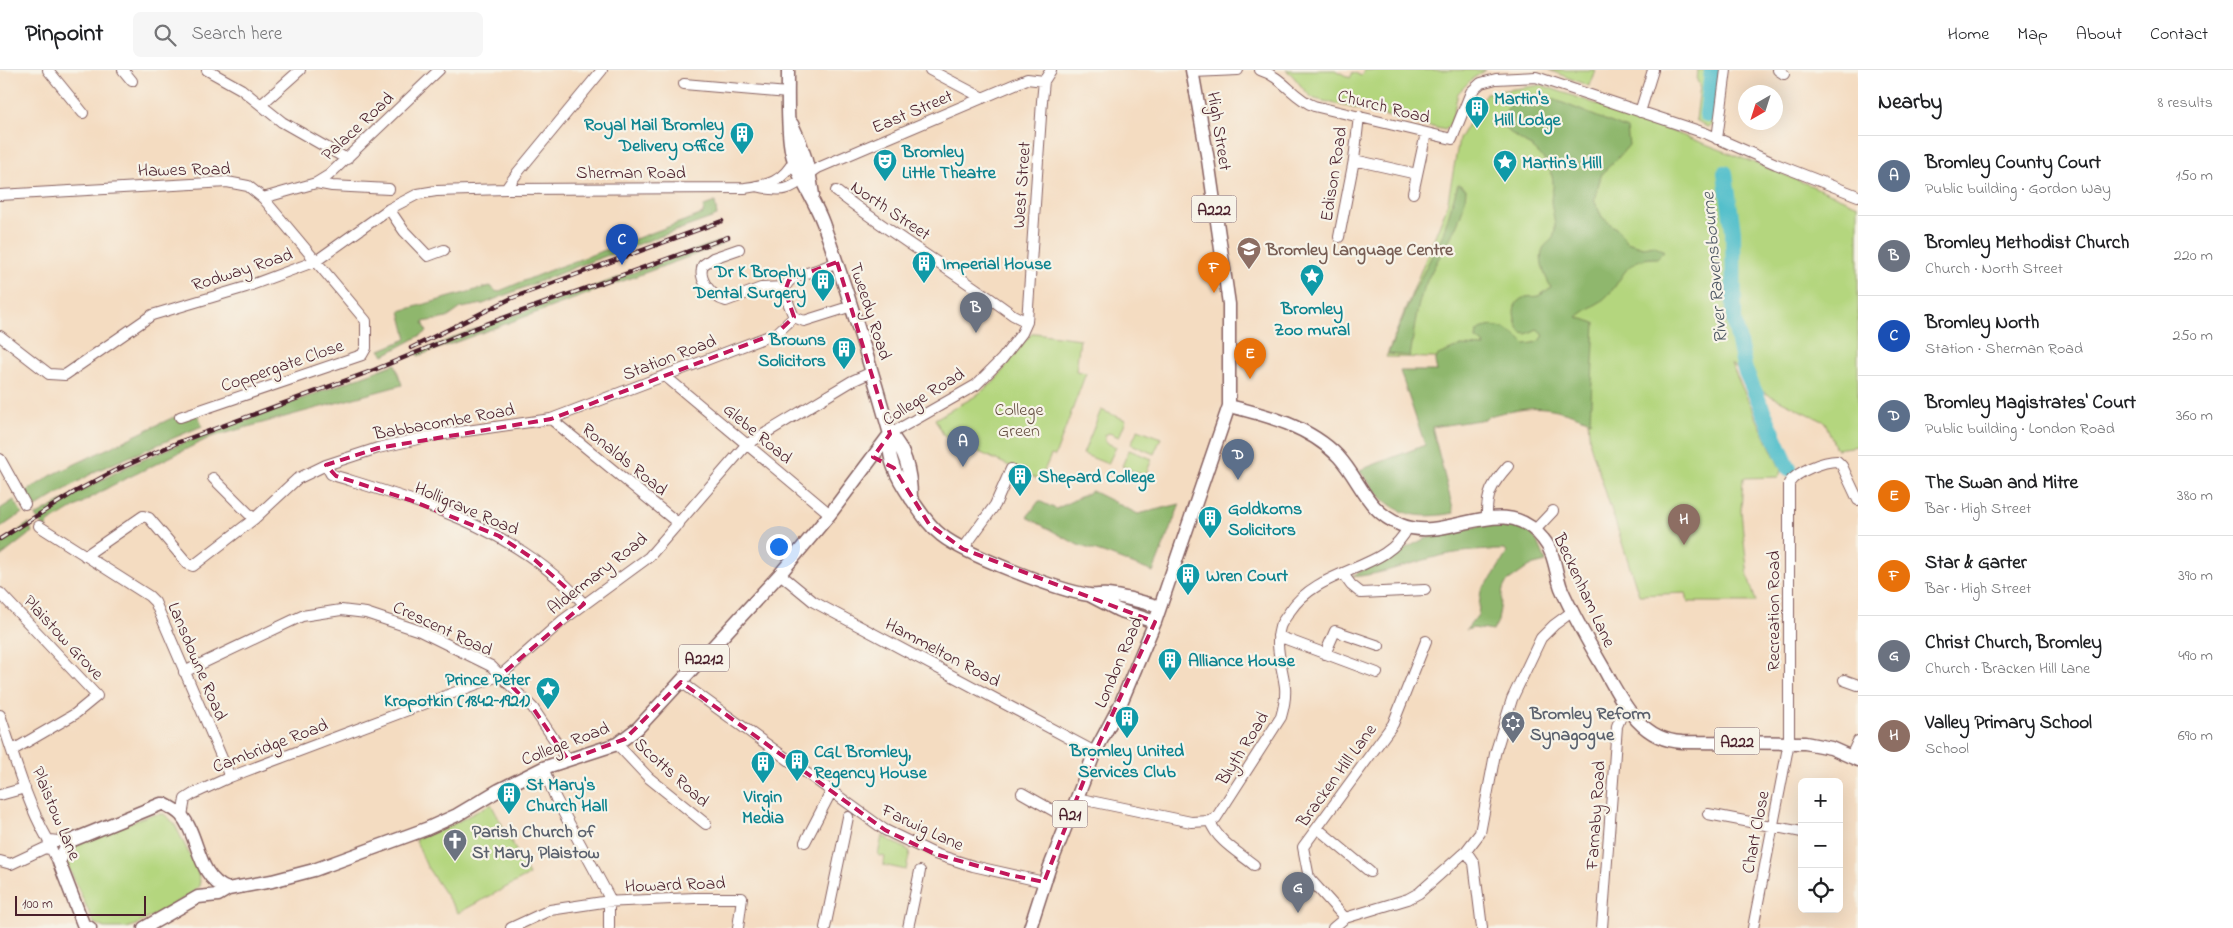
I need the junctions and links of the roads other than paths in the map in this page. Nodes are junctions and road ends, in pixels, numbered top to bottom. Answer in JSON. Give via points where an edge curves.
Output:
{"nodes":[{"id":1,"x":48,"y":70,"type":"edge"},
{"id":2,"x":123,"y":70,"type":"edge"},
{"id":3,"x":207,"y":70,"type":"edge"},
{"id":4,"x":300,"y":70,"type":"edge"},
{"id":5,"x":439,"y":70,"type":"edge"},
{"id":6,"x":602,"y":70,"type":"edge"},
{"id":7,"x":788,"y":70,"type":"edge"},
{"id":8,"x":930,"y":70,"type":"edge"},
{"id":9,"x":1051,"y":70,"type":"edge"},
{"id":10,"x":1238,"y":70,"type":"edge"},
{"id":11,"x":1260,"y":70,"type":"edge"},
{"id":12,"x":1653,"y":70,"type":"edge"},
{"id":13,"x":1726,"y":70,"type":"edge"},
{"id":14,"x":1192,"y":71,"type":"edge"},
{"id":15,"x":1044,"y":80,"type":"junction"},
{"id":16,"x":132,"y":82,"type":"dead end"},
{"id":17,"x":684,"y":84,"type":"dead end"},
{"id":18,"x":788,"y":93,"type":"junction"},
{"id":19,"x":983,"y":98,"type":"junction"},
{"id":20,"x":262,"y":104,"type":"junction"},
{"id":21,"x":1640,"y":112,"type":"junction"},
{"id":22,"x":84,"y":113,"type":"dead end"},
{"id":23,"x":1359,"y":116,"type":"junction"},
{"id":24,"x":790,"y":120,"type":"junction"},
{"id":25,"x":1426,"y":133,"type":"junction"},
{"id":26,"x":1717,"y":139,"type":"junction"},
{"id":27,"x":347,"y":159,"type":"junction"},
{"id":28,"x":794,"y":160,"type":"junction"},
{"id":29,"x":1354,"y":160,"type":"junction"},
{"id":30,"x":1417,"y":174,"type":"junction"},
{"id":31,"x":802,"y":181,"type":"junction"},
{"id":32,"x":316,"y":183,"type":"junction"},
{"id":33,"x":756,"y":186,"type":"junction"},
{"id":34,"x":389,"y":189,"type":"dead end"},
{"id":35,"x":506,"y":189,"type":"junction"},
{"id":36,"x":836,"y":192,"type":"dead end"},
{"id":37,"x":1413,"y":193,"type":"dead end"},
{"id":38,"x":0,"y":195,"type":"edge"},
{"id":39,"x":1858,"y":196,"type":"edge"},
{"id":40,"x":263,"y":198,"type":"junction"},
{"id":41,"x":389,"y":209,"type":"junction"},
{"id":42,"x":1339,"y":237,"type":"dead end"},
{"id":43,"x":739,"y":249,"type":"dead end"},
{"id":44,"x":444,"y":250,"type":"dead end"},
{"id":45,"x":316,"y":261,"type":"junction"},
{"id":46,"x":837,"y":262,"type":"junction"},
{"id":47,"x":786,"y":287,"type":"junction"},
{"id":48,"x":852,"y":306,"type":"junction"},
{"id":49,"x":794,"y":316,"type":"junction"},
{"id":50,"x":366,"y":321,"type":"joint"},
{"id":51,"x":1027,"y":322,"type":"junction"},
{"id":52,"x":0,"y":336,"type":"edge"},
{"id":53,"x":872,"y":372,"type":"junction"},
{"id":54,"x":665,"y":376,"type":"junction"},
{"id":55,"x":1229,"y":406,"type":"junction"},
{"id":56,"x":180,"y":417,"type":"dead end"},
{"id":57,"x":551,"y":419,"type":"junction"},
{"id":58,"x":890,"y":434,"type":"junction"},
{"id":59,"x":746,"y":445,"type":"junction"},
{"id":60,"x":0,"y":459,"type":"edge"},
{"id":61,"x":870,"y":462,"type":"junction"},
{"id":62,"x":326,"y":465,"type":"junction"},
{"id":63,"x":1508,"y":466,"type":"dead end"},
{"id":64,"x":894,"y":468,"type":"junction"},
{"id":65,"x":1011,"y":469,"type":"dead end"},
{"id":66,"x":213,"y":478,"type":"dead end"},
{"id":67,"x":912,"y":498,"type":"junction"},
{"id":68,"x":1858,"y":500,"type":"edge"},
{"id":69,"x":25,"y":504,"type":"dead end"},
{"id":70,"x":1553,"y":511,"type":"dead end"},
{"id":71,"x":830,"y":514,"type":"junction"},
{"id":72,"x":1487,"y":518,"type":"junction"},
{"id":73,"x":254,"y":519,"type":"junction"},
{"id":74,"x":679,"y":524,"type":"junction"},
{"id":75,"x":39,"y":526,"type":"dead end"},
{"id":76,"x":1408,"y":527,"type":"junction"},
{"id":77,"x":1536,"y":530,"type":"junction"},
{"id":78,"x":963,"y":549,"type":"junction"},
{"id":79,"x":85,"y":556,"type":"junction"},
{"id":80,"x":780,"y":574,"type":"junction"},
{"id":81,"x":1343,"y":574,"type":"junction"},
{"id":82,"x":1425,"y":590,"type":"dead end"},
{"id":83,"x":0,"y":593,"type":"edge"},
{"id":84,"x":1089,"y":595,"type":"junction"},
{"id":85,"x":584,"y":604,"type":"junction"},
{"id":86,"x":1160,"y":606,"type":"junction"},
{"id":87,"x":1573,"y":611,"type":"junction"},
{"id":88,"x":1155,"y":622,"type":"junction"},
{"id":89,"x":1278,"y":636,"type":"junction"},
{"id":90,"x":1426,"y":641,"type":"dead end"},
{"id":91,"x":1379,"y":646,"type":"dead end"},
{"id":92,"x":1325,"y":654,"type":"junction"},
{"id":93,"x":184,"y":672,"type":"junction"},
{"id":94,"x":1377,"y":673,"type":"dead end"},
{"id":95,"x":501,"y":675,"type":"junction"},
{"id":96,"x":1844,"y":680,"type":"dead end"},
{"id":97,"x":681,"y":682,"type":"junction"},
{"id":98,"x":1858,"y":685,"type":"edge"},
{"id":99,"x":1625,"y":707,"type":"junction"},
{"id":100,"x":0,"y":715,"type":"edge"},
{"id":101,"x":1858,"y":741,"type":"edge"},
{"id":102,"x":1789,"y":742,"type":"junction"},
{"id":103,"x":617,"y":744,"type":"junction"},
{"id":104,"x":13,"y":750,"type":"junction"},
{"id":105,"x":1095,"y":752,"type":"junction"},
{"id":106,"x":1854,"y":758,"type":"edge"},
{"id":107,"x":568,"y":760,"type":"junction"},
{"id":108,"x":543,"y":768,"type":"junction"},
{"id":109,"x":230,"y":777,"type":"junction"},
{"id":110,"x":25,"y":788,"type":"junction"},
{"id":111,"x":831,"y":792,"type":"junction"},
{"id":112,"x":1022,"y":793,"type":"dead end"},
{"id":113,"x":0,"y":795,"type":"edge"},
{"id":114,"x":1076,"y":798,"type":"junction"},
{"id":115,"x":1708,"y":814,"type":"dead end"},
{"id":116,"x":182,"y":816,"type":"junction"},
{"id":117,"x":1068,"y":819,"type":"junction"},
{"id":118,"x":844,"y":821,"type":"dead end"},
{"id":119,"x":1210,"y":821,"type":"junction"},
{"id":120,"x":706,"y":824,"type":"dead end"},
{"id":121,"x":1772,"y":826,"type":"junction"},
{"id":122,"x":1317,"y":828,"type":"junction"},
{"id":123,"x":1798,"y":831,"type":"edge"},
{"id":124,"x":68,"y":842,"type":"junction"},
{"id":125,"x":805,"y":842,"type":"dead end"},
{"id":126,"x":49,"y":844,"type":"junction"},
{"id":127,"x":1466,"y":851,"type":"junction"},
{"id":128,"x":0,"y":861,"type":"edge"},
{"id":129,"x":59,"y":862,"type":"junction"},
{"id":130,"x":1254,"y":865,"type":"dead end"},
{"id":131,"x":206,"y":870,"type":"junction"},
{"id":132,"x":920,"y":871,"type":"dead end"},
{"id":133,"x":1370,"y":872,"type":"dead end"},
{"id":134,"x":1044,"y":882,"type":"junction"},
{"id":135,"x":228,"y":889,"type":"junction"},
{"id":136,"x":198,"y":897,"type":"junction"},
{"id":137,"x":609,"y":902,"type":"junction"},
{"id":138,"x":167,"y":916,"type":"junction"},
{"id":139,"x":1345,"y":918,"type":"junction"},
{"id":140,"x":85,"y":926,"type":"edge"},
{"id":141,"x":144,"y":928,"type":"edge"},
{"id":142,"x":162,"y":928,"type":"edge"},
{"id":143,"x":511,"y":928,"type":"edge"},
{"id":144,"x":609,"y":928,"type":"edge"},
{"id":145,"x":738,"y":928,"type":"edge"},
{"id":146,"x":825,"y":928,"type":"edge"},
{"id":147,"x":908,"y":928,"type":"edge"},
{"id":148,"x":1030,"y":928,"type":"edge"},
{"id":149,"x":1334,"y":928,"type":"edge"},
{"id":150,"x":1482,"y":928,"type":"edge"},
{"id":151,"x":1602,"y":928,"type":"edge"},
{"id":152,"x":1753,"y":928,"type":"edge"}],
"edges":[{"from":1,"to":22,"type":"street"},
{"from":2,"to":16,"type":"street"},
{"from":3,"to":20,"type":"street"},
{"from":4,"to":20,"type":"street"},
{"from":5,"to":27,"type":"street","name":"Palace Road"},
{"from":6,"to":35,"type":"street"},
{"from":7,"to":18,"type":"main road","name":"Tweedy Road"},
{"from":8,"to":19,"type":"street"},
{"from":9,"to":15,"type":"street"},
{"from":10,"to":14,"type":"street"},
{"from":11,"to":23,"type":"street","name":"Church Road","via":[[1279,78],[1306,103]]},
{"from":12,"to":21,"type":"street"},
{"from":13,"to":26,"type":"street"},
{"from":14,"to":55,"type":"main road","name":"High Street","number":"A222","via":[[1229,304]]},
{"from":15,"to":19,"type":"street","name":"East Street","via":[[1027,79]]},
{"from":15,"to":51,"type":"street","name":"West Street"},
{"from":17,"to":18,"type":"street"},
{"from":18,"to":24,"type":"main road","name":"Tweedy Road"},
{"from":19,"to":31,"type":"street","name":"East Street","via":[[818,168]]},
{"from":20,"to":27,"type":"street","via":[[282,122]]},
{"from":21,"to":25,"type":"street","name":"Church Road","via":[[1536,77],[1496,79],[1481,83],[1471,92],[1452,139]]},
{"from":21,"to":26,"type":"street"},
{"from":23,"to":25,"type":"street","name":"Church Road"},
{"from":23,"to":29,"type":"street","name":"Edison Road"},
{"from":24,"to":28,"type":"main road","name":"Tweedy Road"},
{"from":24,"to":31,"type":"main road","name":"Tweedy Road","via":[[798,135]]},
{"from":25,"to":30,"type":"street"},
{"from":26,"to":39,"type":"street"},
{"from":27,"to":32,"type":"street","name":"Palace Road"},
{"from":28,"to":31,"type":"main road","name":"Tweedy Road"},
{"from":28,"to":33,"type":"street","name":"Sherman Road","via":[[777,181]]},
{"from":29,"to":30,"type":"street"},
{"from":29,"to":42,"type":"street","name":"Edison Road"},
{"from":30,"to":37,"type":"street"},
{"from":31,"to":33,"type":"street","name":"Sherman Road","via":[[774,190]]},
{"from":31,"to":46,"type":"main road","name":"Tweedy Road","via":[[814,200]]},
{"from":32,"to":34,"type":"street"},
{"from":32,"to":40,"type":"street"},
{"from":33,"to":35,"type":"street","name":"Sherman Road"},
{"from":35,"to":41,"type":"street","name":"Rodway Road","via":[[418,194]]},
{"from":36,"to":51,"type":"street","name":"North Street","via":[[884,228]]},
{"from":38,"to":40,"type":"street","name":"Hawes Road","via":[[227,182],[248,186]]},
{"from":40,"to":45,"type":"street","name":"Hawes Road"},
{"from":41,"to":44,"type":"street","via":[[404,231],[428,256]]},
{"from":41,"to":45,"type":"street","name":"Rodway Road"},
{"from":43,"to":47,"type":"street","via":[[703,265],[702,276],[713,293],[726,301],[761,288]]},
{"from":45,"to":50,"type":"street","name":"Hawes Road"},
{"from":45,"to":52,"type":"street","name":"Rodway Road","via":[[246,287],[152,315],[65,375],[49,374]]},
{"from":46,"to":47,"type":"street","via":[[792,278]]},
{"from":46,"to":48,"type":"main road","name":"Tweedy Road"},
{"from":47,"to":49,"type":"street"},
{"from":48,"to":49,"type":"street","via":[[809,321]]},
{"from":48,"to":53,"type":"main road","name":"Tweedy Road"},
{"from":49,"to":54,"type":"street","name":"Station Road","via":[[777,333]]},
{"from":50,"to":56,"type":"street","name":"Coppergate Close","via":[[366,348],[362,355]]},
{"from":51,"to":58,"type":"street","name":"College Road","via":[[1002,359],[976,385]]},
{"from":53,"to":58,"type":"main road","name":"Tweedy Road"},
{"from":53,"to":59,"type":"street","name":"Aldermary Road"},
{"from":54,"to":57,"type":"street","name":"Station Road"},
{"from":54,"to":59,"type":"street","name":"Glebe Road"},
{"from":55,"to":76,"type":"main road","name":"Beckenham Lane","number":"A222","via":[[1285,422],[1316,439],[1343,462],[1378,512]]},
{"from":55,"to":86,"type":"main road","name":"London Road","number":"A222"},
{"from":57,"to":62,"type":"street","name":"Babbacombe Road","via":[[431,436],[378,448]]},
{"from":57,"to":74,"type":"street","name":"Ronalds Road"},
{"from":58,"to":61,"type":"main road","name":"College Road","number":"A2212"},
{"from":58,"to":64,"type":"main road","name":"Tweedy Road","via":[[888,448]]},
{"from":58,"to":67,"type":"main road","name":"Tweedy Road","via":[[899,443],[911,475]]},
{"from":59,"to":71,"type":"street","name":"Glebe Road"},
{"from":59,"to":74,"type":"street","name":"Aldermary Road"},
{"from":60,"to":69,"type":"street"},
{"from":61,"to":64,"type":"main road","via":[[883,461]]},
{"from":61,"to":71,"type":"main road","name":"College Road","number":"A2212"},
{"from":62,"to":73,"type":"street","name":"Babbacombe Road","via":[[297,479]]},
{"from":62,"to":85,"type":"street","name":"Holligrave Road","via":[[331,474],[410,500],[499,536],[536,560]]},
{"from":63,"to":72,"type":"street","via":[[1492,484],[1486,505]]},
{"from":64,"to":67,"type":"main road","name":"Tweedy Road"},
{"from":65,"to":78,"type":"street","via":[[995,505]]},
{"from":66,"to":73,"type":"street"},
{"from":67,"to":78,"type":"main road","name":"Tweedy Road","via":[[929,524]]},
{"from":68,"to":102,"type":"street","name":"Recreation Road","via":[[1837,461],[1828,462],[1791,480],[1788,494]]},
{"from":70,"to":77,"type":"street"},
{"from":71,"to":80,"type":"main road","name":"College Road","number":"A2212"},
{"from":72,"to":76,"type":"main road","name":"Beckenham Lane","number":"A222","via":[[1433,530]]},
{"from":72,"to":77,"type":"main road","name":"Beckenham Lane","number":"A222","via":[[1521,520]]},
{"from":73,"to":79,"type":"street","name":"Babbacombe Road","via":[[193,566],[145,516]]},
{"from":74,"to":85,"type":"street","name":"Aldermary Road","via":[[648,556]]},
{"from":75,"to":79,"type":"street","name":"Lansdowne Road"},
{"from":76,"to":81,"type":"street","via":[[1403,538],[1391,549]]},
{"from":77,"to":87,"type":"main road","name":"Beckenham Lane","number":"A222","via":[[1550,550],[1559,582]]},
{"from":78,"to":84,"type":"main road","name":"Tweedy Road"},
{"from":79,"to":93,"type":"street","name":"Lansdowne Road","via":[[155,602]]},
{"from":80,"to":97,"type":"main road","name":"College Road","number":"A2212"},
{"from":80,"to":105,"type":"street","name":"Hammelton Road","via":[[814,602]]},
{"from":81,"to":82,"type":"street","via":[[1361,593]]},
{"from":81,"to":89,"type":"street","via":[[1314,586],[1302,596],[1280,626]]},
{"from":83,"to":104,"type":"street","name":"Plaistow Grove","via":[[96,696],[68,719]]},
{"from":84,"to":86,"type":"main road","name":"Tweedy Road"},
{"from":84,"to":88,"type":"main road","name":"Tweedy Road","via":[[1118,610]]},
{"from":85,"to":95,"type":"street","name":"Aldermary Road"},
{"from":86,"to":88,"type":"main road","name":"London Road","number":"A21"},
{"from":87,"to":99,"type":"main road","name":"Beckenham Lane","number":"A222"},
{"from":87,"to":127,"type":"street","via":[[1542,638],[1512,699],[1495,754],[1480,833]]},
{"from":88,"to":105,"type":"main road","name":"London Road","number":"A21","via":[[1120,705]]},
{"from":89,"to":92,"type":"street"},
{"from":89,"to":119,"type":"street","name":"Blyth Road","via":[[1286,688],[1281,717],[1221,813]]},
{"from":90,"to":122,"type":"street","name":"Bracken Hill Lane","via":[[1393,724]]},
{"from":91,"to":92,"type":"street","via":[[1335,631]]},
{"from":92,"to":94,"type":"street"},
{"from":93,"to":95,"type":"street","name":"Crescent Road","via":[[302,616],[341,610],[366,613],[420,631],[473,656]]},
{"from":93,"to":109,"type":"street","name":"Lansdowne Road"},
{"from":95,"to":107,"type":"street","name":"Crescent Road","via":[[532,708]]},
{"from":95,"to":109,"type":"street","name":"Cambridge Road"},
{"from":96,"to":98,"type":"street"},
{"from":97,"to":103,"type":"main road","name":"College Road","number":"A2212","via":[[638,728]]},
{"from":97,"to":111,"type":"street","name":"Farwig Lane"},
{"from":99,"to":102,"type":"main road","name":"Beckenham Lane","number":"A222","via":[[1645,728],[1672,742]]},
{"from":99,"to":151,"type":"street","name":"Farnaby Road","via":[[1617,726]]},
{"from":100,"to":104,"type":"street","name":"Plaistow Lane"},
{"from":101,"to":106,"type":"street"},
{"from":102,"to":106,"type":"main road","name":"Beckenham Lane","number":"A222","via":[[1818,744]]},
{"from":102,"to":121,"type":"street","name":"Chart Close"},
{"from":103,"to":107,"type":"main road","name":"College Road","number":"A2212"},
{"from":103,"to":120,"type":"street","name":"Scotts Road","via":[[649,778]]},
{"from":104,"to":110,"type":"street","name":"Plaistow Lane"},
{"from":105,"to":114,"type":"main road","name":"London Road","number":"A21"},
{"from":107,"to":108,"type":"main road","name":"College Road","number":"A2212"},
{"from":108,"to":135,"type":"main road","name":"College Road","number":"A2212","via":[[426,829],[314,870]]},
{"from":108,"to":137,"type":"street"},
{"from":109,"to":116,"type":"street","name":"Cambridge Road","via":[[185,800]]},
{"from":110,"to":113,"type":"street"},
{"from":110,"to":126,"type":"street","name":"Plaistow Lane"},
{"from":111,"to":125,"type":"street"},
{"from":111,"to":134,"type":"street","name":"Farwig Lane","via":[[885,830],[935,854]]},
{"from":112,"to":117,"type":"street"},
{"from":114,"to":117,"type":"main road","name":"London Road","number":"A21"},
{"from":114,"to":119,"type":"street","via":[[1191,822]]},
{"from":115,"to":121,"type":"street"},
{"from":116,"to":124,"type":"main road","via":[[161,804]]},
{"from":116,"to":131,"type":"main road"},
{"from":117,"to":134,"type":"main road","name":"London Road","number":"A21"},
{"from":118,"to":146,"type":"street"},
{"from":119,"to":130,"type":"street","via":[[1220,838]]},
{"from":121,"to":123,"type":"street"},
{"from":121,"to":152,"type":"street","name":"Chart Close"},
{"from":122,"to":133,"type":"street"},
{"from":122,"to":139,"type":"street","name":"Bracken Hill Lane","via":[[1303,847],[1309,878]]},
{"from":124,"to":126,"type":"street"},
{"from":124,"to":129,"type":"main road"},
{"from":126,"to":128,"type":"street","via":[[11,864]]},
{"from":126,"to":129,"type":"street","name":"Plaistow Lane"},
{"from":127,"to":139,"type":"street","via":[[1429,885],[1408,899]]},
{"from":127,"to":150,"type":"street","via":[[1474,862]]},
{"from":129,"to":140,"type":"main road","name":"Plaistow Lane"},
{"from":131,"to":135,"type":"main road","via":[[216,882]]},
{"from":131,"to":136,"type":"main road","via":[[205,888]]},
{"from":132,"to":147,"type":"street"},
{"from":134,"to":148,"type":"main road","name":"London Road","number":"A21"},
{"from":135,"to":136,"type":"main road","name":"College Road","number":"A2212","via":[[218,895]]},
{"from":136,"to":138,"type":"main road","name":"College Road","number":"A2212"},
{"from":137,"to":143,"type":"street","via":[[550,910]]},
{"from":137,"to":144,"type":"street"},
{"from":137,"to":145,"type":"street","name":"Howard Road","via":[[742,898]]},
{"from":138,"to":141,"type":"main road","name":"College Road","number":"A2212"},
{"from":138,"to":142,"type":"street"},
{"from":139,"to":149,"type":"street"}]}
